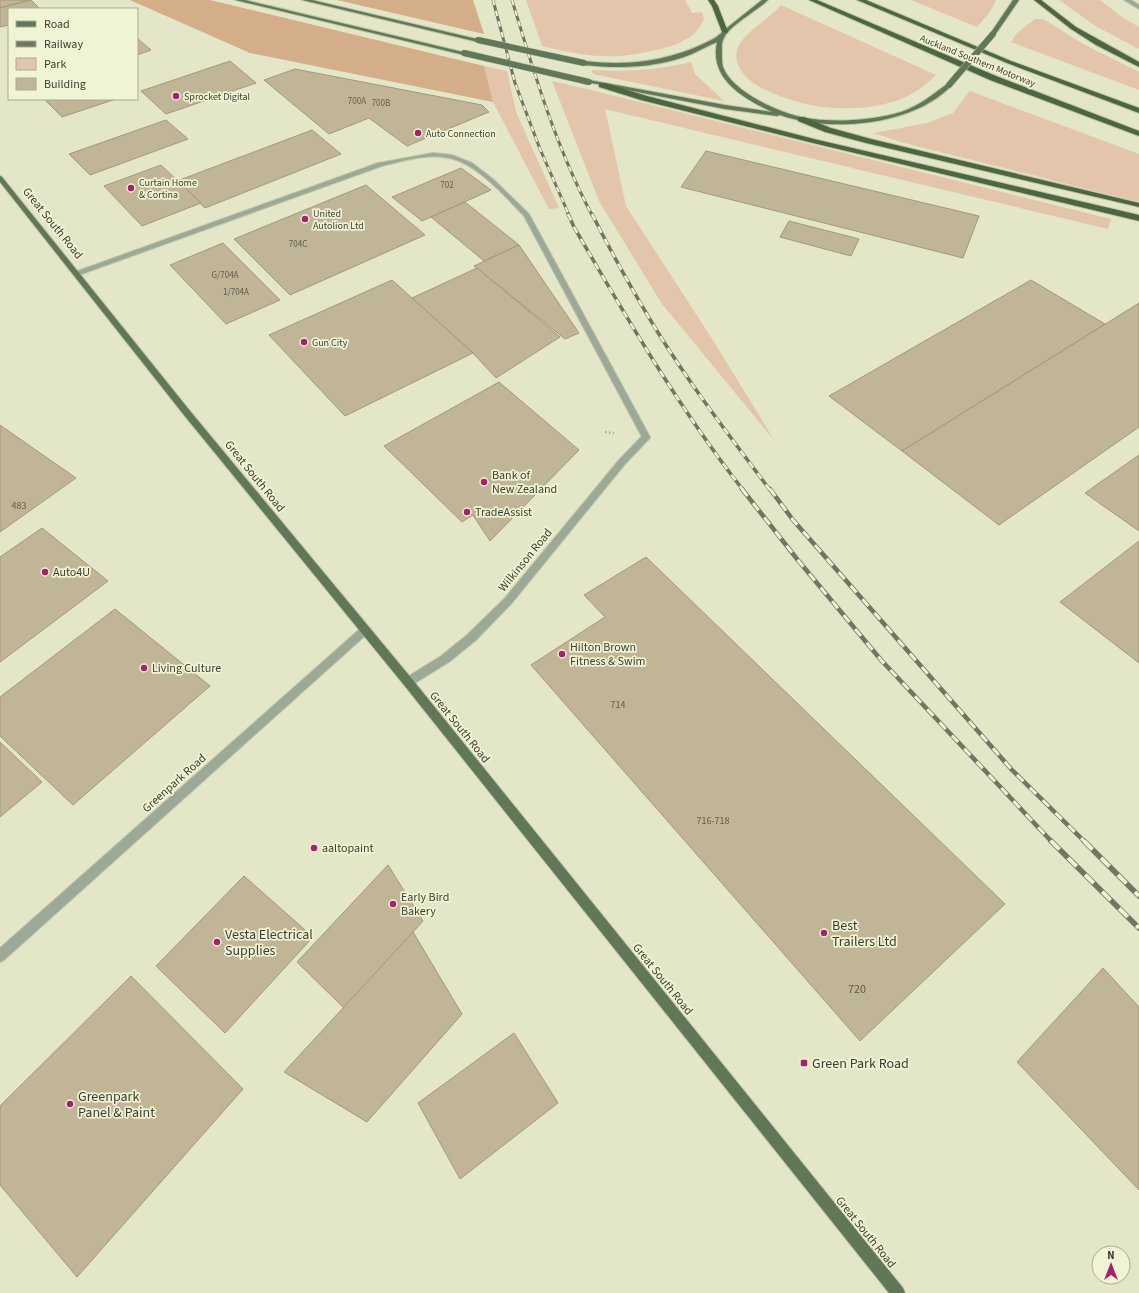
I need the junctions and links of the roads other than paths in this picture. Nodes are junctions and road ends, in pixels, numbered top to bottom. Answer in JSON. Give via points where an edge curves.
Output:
{"nodes":[{"id":1,"x":238,"y":0,"type":"edge"},
{"id":2,"x":306,"y":0,"type":"edge"},
{"id":3,"x":711,"y":0,"type":"edge"},
{"id":4,"x":812,"y":0,"type":"edge"},
{"id":5,"x":860,"y":0,"type":"edge"},
{"id":6,"x":1016,"y":0,"type":"edge"},
{"id":7,"x":1037,"y":0,"type":"edge"},
{"id":8,"x":1127,"y":0,"type":"edge"},
{"id":9,"x":763,"y":1,"type":"edge"},
{"id":10,"x":1139,"y":7,"type":"edge"},
{"id":11,"x":725,"y":32,"type":"junction"},
{"id":12,"x":720,"y":38,"type":"junction"},
{"id":13,"x":1139,"y":64,"type":"edge"},
{"id":14,"x":602,"y":85,"type":"junction"},
{"id":15,"x":1139,"y":111,"type":"edge"},
{"id":16,"x":785,"y":115,"type":"junction"},
{"id":17,"x":801,"y":119,"type":"junction"},
{"id":18,"x":1139,"y":134,"type":"edge"},
{"id":19,"x":0,"y":178,"type":"edge"},
{"id":20,"x":1139,"y":205,"type":"edge"},
{"id":21,"x":1139,"y":218,"type":"edge"},
{"id":22,"x":76,"y":273,"type":"junction"},
{"id":23,"x":365,"y":630,"type":"junction"},
{"id":24,"x":408,"y":682,"type":"junction"},
{"id":25,"x":0,"y":956,"type":"edge"},
{"id":26,"x":898,"y":1293,"type":"edge"}],
"edges":[{"from":1,"to":14,"type":"main road","bridge":true},
{"from":2,"to":12,"type":"main road","bridge":true,"via":[[478,40],[602,65],[636,65],[661,61],[688,53]]},
{"from":3,"to":11,"type":"highway"},
{"from":4,"to":18,"type":"highway","name":"Auckland Southern Motorway","via":[[986,75]]},
{"from":5,"to":15,"type":"highway","name":"Auckland Southern Motorway","via":[[1002,60]]},
{"from":6,"to":17,"type":"main road","bridge":true,"via":[[993,34],[949,84],[922,106],[906,113],[865,120]]},
{"from":7,"to":13,"type":"highway","via":[[1088,39]]},
{"from":8,"to":10,"type":"street"},
{"from":9,"to":11,"type":"main road"},
{"from":11,"to":12,"type":"main road"},
{"from":12,"to":16,"type":"main road","via":[[720,67],[733,84]]},
{"from":14,"to":16,"type":"main road"},
{"from":14,"to":21,"type":"highway","via":[[813,141]]},
{"from":16,"to":17,"type":"main road"},
{"from":17,"to":20,"type":"highway","via":[[828,130],[869,141]]},
{"from":19,"to":22,"type":"main road","name":"Great South Road"},
{"from":22,"to":23,"type":"main road","name":"Great South Road"},
{"from":22,"to":24,"type":"street","name":"Wilkinson Road","via":[[380,164],[430,155],[450,156],[467,161],[527,215],[646,437],[622,462],[508,601],[445,659]]},
{"from":23,"to":24,"type":"main road","name":"Great South Road"},
{"from":23,"to":25,"type":"street","name":"Greenpark Road"},
{"from":24,"to":26,"type":"main road","name":"Great South Road"}]}
